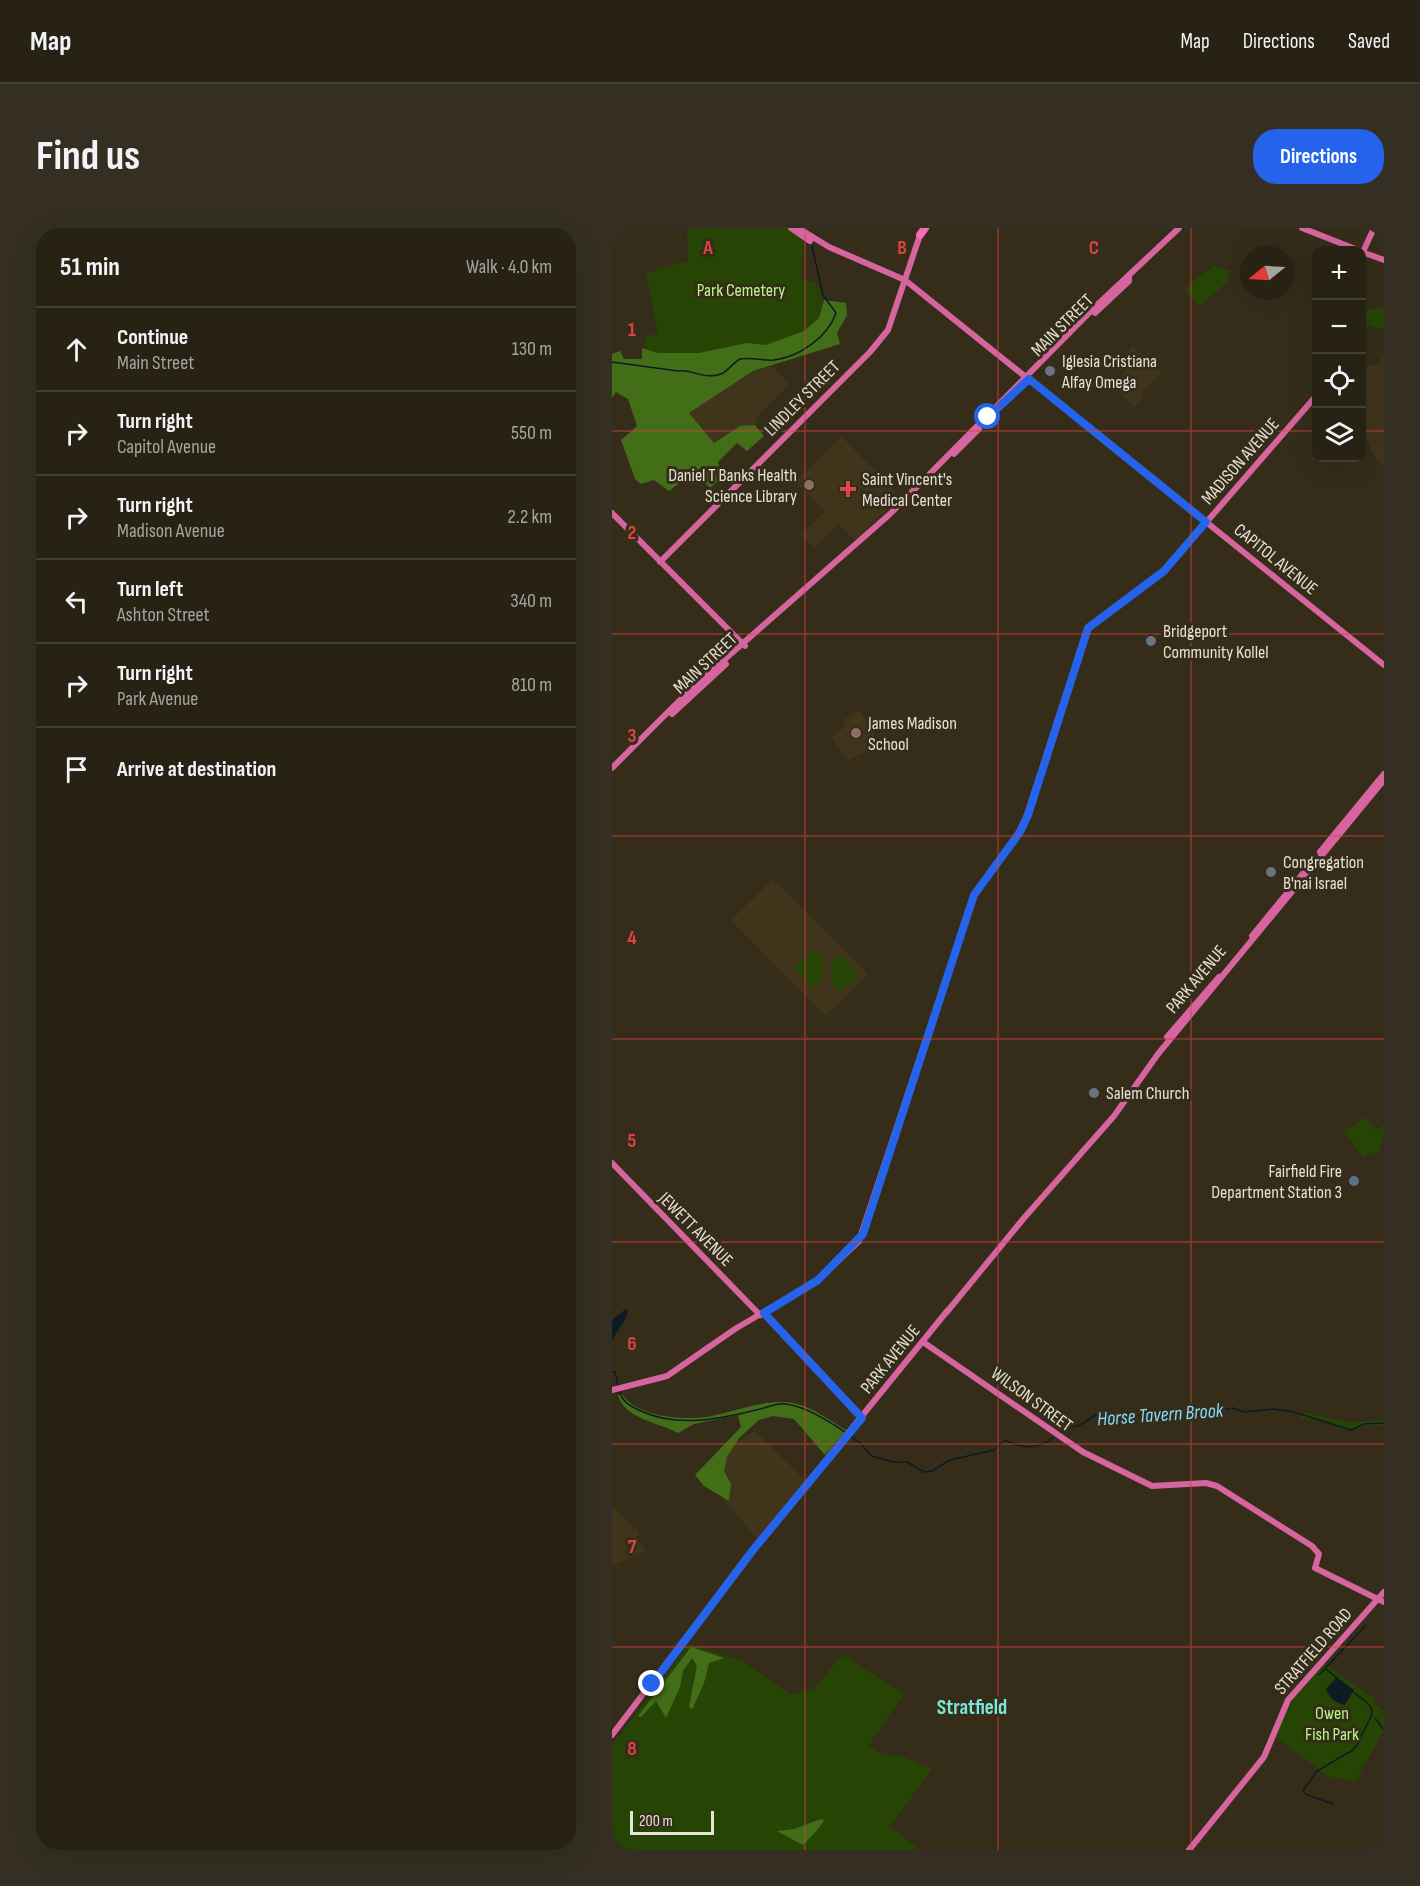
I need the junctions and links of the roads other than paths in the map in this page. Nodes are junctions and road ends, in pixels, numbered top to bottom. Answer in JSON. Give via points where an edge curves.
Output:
{"nodes":[{"id":1,"x":791,"y":228,"type":"edge"},
{"id":2,"x":798,"y":228,"type":"edge"},
{"id":3,"x":1179,"y":228,"type":"edge"},
{"id":4,"x":1302,"y":228,"type":"edge"},
{"id":5,"x":1374,"y":228,"type":"edge"},
{"id":6,"x":922,"y":230,"type":"edge"},
{"id":7,"x":1346,"y":246,"type":"edge"},
{"id":8,"x":1364,"y":246,"type":"edge"},
{"id":9,"x":829,"y":247,"type":"junction"},
{"id":10,"x":1366,"y":254,"type":"edge"},
{"id":11,"x":1384,"y":260,"type":"edge"},
{"id":12,"x":905,"y":280,"type":"junction"},
{"id":13,"x":1028,"y":378,"type":"junction"},
{"id":14,"x":1312,"y":402,"type":"edge"},
{"id":15,"x":612,"y":513,"type":"edge"},
{"id":16,"x":1206,"y":522,"type":"junction"},
{"id":17,"x":660,"y":561,"type":"junction"},
{"id":18,"x":744,"y":645,"type":"junction"},
{"id":19,"x":1384,"y":665,"type":"edge"},
{"id":20,"x":612,"y":768,"type":"edge"},
{"id":21,"x":612,"y":774,"type":"edge"},
{"id":22,"x":1384,"y":774,"type":"edge"},
{"id":23,"x":1384,"y":780,"type":"edge"},
{"id":24,"x":1361,"y":805,"type":"junction"},
{"id":25,"x":612,"y":1163,"type":"edge"},
{"id":26,"x":762,"y":1314,"type":"junction"},
{"id":27,"x":923,"y":1342,"type":"junction"},
{"id":28,"x":616,"y":1389,"type":"edge"},
{"id":29,"x":862,"y":1418,"type":"junction"},
{"id":30,"x":1384,"y":1592,"type":"edge"},
{"id":31,"x":1381,"y":1601,"type":"edge"},
{"id":32,"x":612,"y":1735,"type":"edge"},
{"id":33,"x":1189,"y":1850,"type":"edge"}],
"edges":[{"from":1,"to":9,"type":"main road","name":"CAPITOL AVENUE","via":[[804,238]]},
{"from":2,"to":9,"type":"main road","name":"CAPITOL AVENUE"},
{"from":3,"to":13,"type":"main road","name":"MAIN STREET"},
{"from":4,"to":7,"type":"main road"},
{"from":5,"to":8,"type":"main road"},
{"from":6,"to":12,"type":"main road","name":"LINDLEY STREET"},
{"from":9,"to":12,"type":"main road","name":"CAPITOL AVENUE"},
{"from":10,"to":11,"type":"main road"},
{"from":12,"to":13,"type":"main road","name":"CAPITOL AVENUE"},
{"from":12,"to":17,"type":"main road","name":"LINDLEY STREET","via":[[888,330],[870,352]]},
{"from":13,"to":16,"type":"main road","name":"CAPITOL AVENUE"},
{"from":13,"to":18,"type":"main road","name":"MAIN STREET","via":[[889,518]]},
{"from":14,"to":16,"type":"main road","name":"MADISON AVENUE"},
{"from":15,"to":17,"type":"main road"},
{"from":16,"to":19,"type":"main road","name":"CAPITOL AVENUE"},
{"from":16,"to":26,"type":"main road","name":"MADISON AVENUE","via":[[1164,571],[1088,628],[1028,815],[974,895],[863,1234],[818,1280]]},
{"from":17,"to":18,"type":"main road"},
{"from":18,"to":20,"type":"main road","name":"MAIN STREET","via":[[692,688]]},
{"from":18,"to":21,"type":"main road","name":"MAIN STREET"},
{"from":22,"to":24,"type":"main road","name":"PARK AVENUE"},
{"from":23,"to":24,"type":"main road","name":"PARK AVENUE"},
{"from":24,"to":27,"type":"main road","name":"PARK AVENUE","via":[[1155,1052],[1112,1113],[957,1296]]},
{"from":25,"to":26,"type":"main road","name":"JEWETT AVENUE"},
{"from":26,"to":28,"type":"main road","name":"MADISON AVENUE","via":[[667,1376]]},
{"from":26,"to":29,"type":"main road","name":"JEWETT AVENUE"},
{"from":27,"to":29,"type":"main road","name":"PARK AVENUE"},
{"from":27,"to":31,"type":"main road","name":"WILSON STREET","via":[[1057,1436],[1152,1486],[1218,1486],[1298,1536],[1319,1554],[1315,1568]]},
{"from":29,"to":32,"type":"main road","name":"PARK AVENUE","via":[[753,1550]]},
{"from":30,"to":31,"type":"main road","name":"STRATFIELD ROAD"},
{"from":31,"to":33,"type":"main road","name":"STRATFIELD ROAD","via":[[1288,1700],[1260,1763]]}]}
